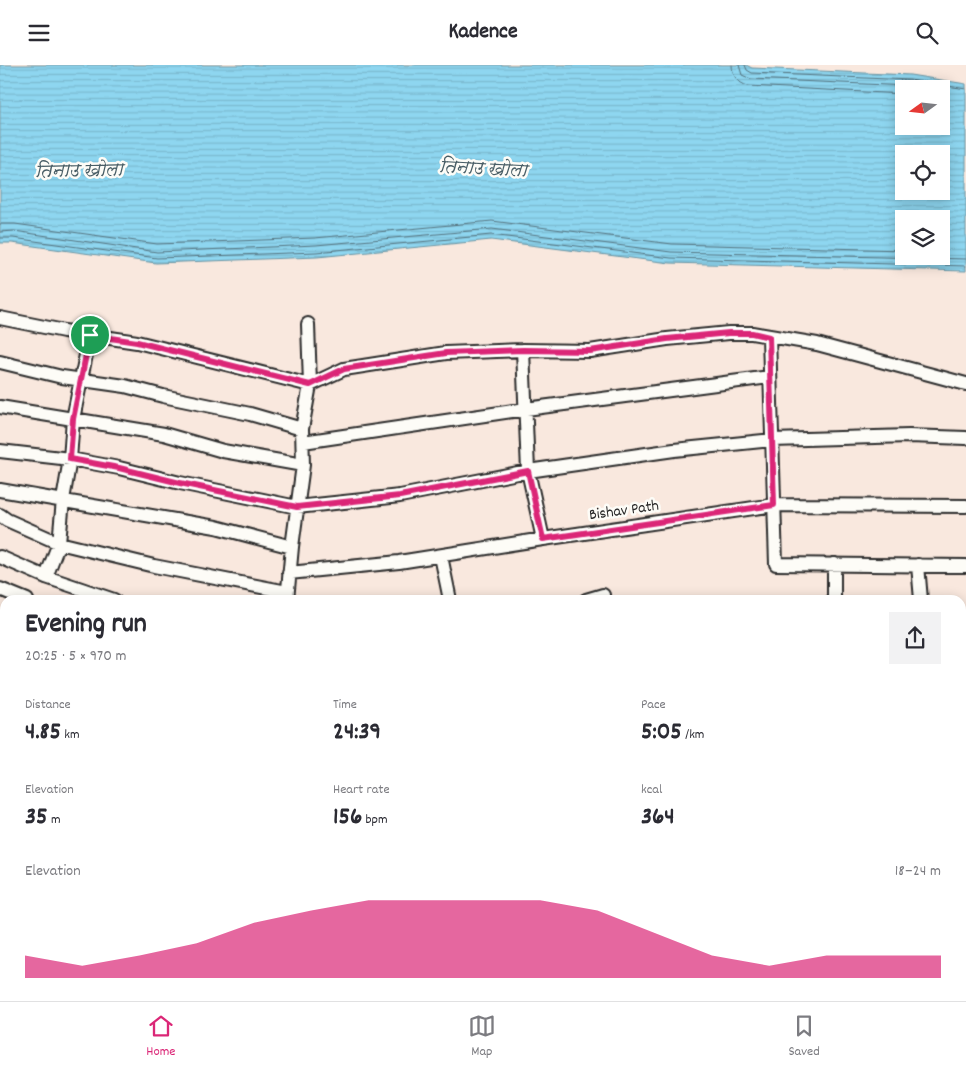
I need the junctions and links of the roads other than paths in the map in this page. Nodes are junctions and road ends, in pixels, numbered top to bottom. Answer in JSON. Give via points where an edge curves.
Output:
{"nodes":[{"id":1,"x":0,"y":318,"type":"edge"},
{"id":2,"x":308,"y":324,"type":"dead end"},
{"id":3,"x":90,"y":335,"type":"junction"},
{"id":4,"x":769,"y":337,"type":"junction"},
{"id":5,"x":523,"y":350,"type":"junction"},
{"id":6,"x":0,"y":362,"type":"edge"},
{"id":7,"x":770,"y":377,"type":"junction"},
{"id":8,"x":80,"y":379,"type":"junction"},
{"id":9,"x":966,"y":384,"type":"edge"},
{"id":10,"x":310,"y":385,"type":"junction"},
{"id":11,"x":0,"y":407,"type":"edge"},
{"id":12,"x":526,"y":409,"type":"junction"},
{"id":13,"x":73,"y":419,"type":"junction"},
{"id":14,"x":303,"y":435,"type":"junction"},
{"id":15,"x":966,"y":438,"type":"edge"},
{"id":16,"x":772,"y":440,"type":"junction"},
{"id":17,"x":0,"y":451,"type":"edge"},
{"id":18,"x":70,"y":459,"type":"junction"},
{"id":19,"x":303,"y":465,"type":"junction"},
{"id":20,"x":528,"y":471,"type":"junction"},
{"id":21,"x":0,"y":490,"type":"edge"},
{"id":22,"x":64,"y":500,"type":"junction"},
{"id":23,"x":774,"y":505,"type":"junction"},
{"id":24,"x":966,"y":506,"type":"edge"},
{"id":25,"x":297,"y":507,"type":"junction"},
{"id":26,"x":0,"y":515,"type":"edge"},
{"id":27,"x":543,"y":539,"type":"junction"},
{"id":28,"x":59,"y":543,"type":"junction"},
{"id":29,"x":292,"y":547,"type":"junction"},
{"id":30,"x":441,"y":556,"type":"junction"},
{"id":31,"x":0,"y":557,"type":"edge"},
{"id":32,"x":834,"y":564,"type":"junction"},
{"id":33,"x":918,"y":565,"type":"junction"},
{"id":34,"x":966,"y":566,"type":"edge"},
{"id":35,"x":289,"y":573,"type":"junction"},
{"id":36,"x":46,"y":577,"type":"junction"},
{"id":37,"x":0,"y":589,"type":"edge"},
{"id":38,"x":15,"y":595,"type":"edge"},
{"id":39,"x":99,"y":595,"type":"edge"},
{"id":40,"x":283,"y":595,"type":"edge"},
{"id":41,"x":287,"y":595,"type":"edge"},
{"id":42,"x":449,"y":595,"type":"edge"},
{"id":43,"x":834,"y":595,"type":"edge"},
{"id":44,"x":921,"y":595,"type":"edge"}],
"edges":[{"from":1,"to":3,"type":"street"},
{"from":2,"to":10,"type":"street"},
{"from":3,"to":8,"type":"street"},
{"from":3,"to":10,"type":"street","via":[[137,342]]},
{"from":4,"to":5,"type":"street","via":[[729,333],[590,351]]},
{"from":4,"to":7,"type":"street"},
{"from":4,"to":9,"type":"street","via":[[817,344]]},
{"from":5,"to":10,"type":"street","via":[[446,353],[379,363],[344,369]]},
{"from":5,"to":12,"type":"street"},
{"from":6,"to":8,"type":"street"},
{"from":7,"to":12,"type":"street"},
{"from":7,"to":16,"type":"street"},
{"from":8,"to":13,"type":"street"},
{"from":8,"to":14,"type":"street","via":[[212,405]]},
{"from":10,"to":14,"type":"street"},
{"from":11,"to":13,"type":"street"},
{"from":12,"to":14,"type":"street"},
{"from":12,"to":20,"type":"street"},
{"from":13,"to":18,"type":"street"},
{"from":13,"to":19,"type":"street","via":[[164,434],[223,451]]},
{"from":14,"to":19,"type":"street"},
{"from":15,"to":16,"type":"street","via":[[909,436]]},
{"from":16,"to":20,"type":"street"},
{"from":16,"to":23,"type":"street"},
{"from":17,"to":18,"type":"street"},
{"from":18,"to":22,"type":"street"},
{"from":18,"to":25,"type":"street"},
{"from":19,"to":25,"type":"street"},
{"from":20,"to":25,"type":"street","via":[[400,496]]},
{"from":20,"to":27,"type":"street"},
{"from":21,"to":22,"type":"street"},
{"from":22,"to":28,"type":"street"},
{"from":22,"to":29,"type":"street","via":[[216,527]]},
{"from":23,"to":24,"type":"street","name":"Bishav Path"},
{"from":23,"to":27,"type":"street","name":"Bishav Path"},
{"from":23,"to":32,"type":"street","via":[[776,564]]},
{"from":25,"to":29,"type":"street"},
{"from":26,"to":28,"type":"street"},
{"from":27,"to":30,"type":"street","name":"Bishav Path"},
{"from":28,"to":36,"type":"street"},
{"from":28,"to":40,"type":"street"},
{"from":29,"to":35,"type":"street"},
{"from":30,"to":35,"type":"street","name":"Bishav Path"},
{"from":30,"to":42,"type":"street"},
{"from":31,"to":36,"type":"street"},
{"from":32,"to":33,"type":"street"},
{"from":32,"to":43,"type":"street"},
{"from":33,"to":34,"type":"street"},
{"from":33,"to":44,"type":"street"},
{"from":35,"to":41,"type":"street"},
{"from":36,"to":39,"type":"street"},
{"from":37,"to":38,"type":"street"}]}
